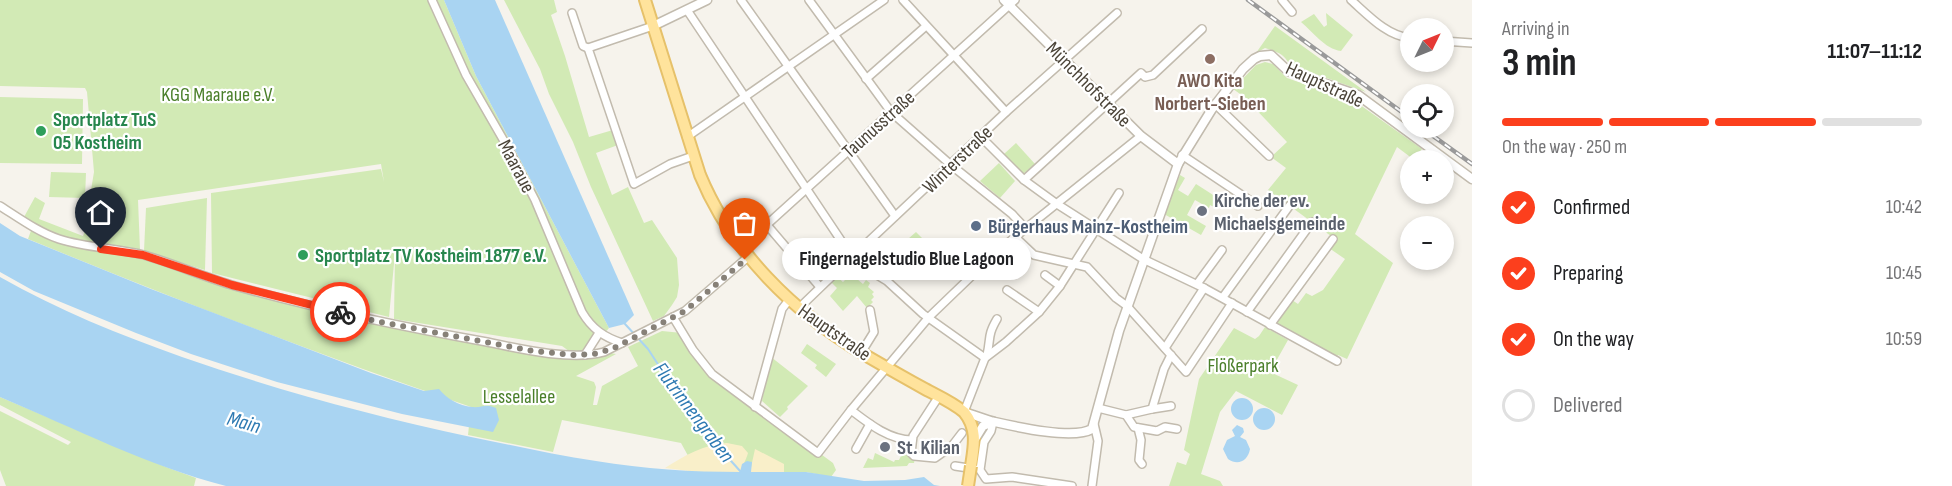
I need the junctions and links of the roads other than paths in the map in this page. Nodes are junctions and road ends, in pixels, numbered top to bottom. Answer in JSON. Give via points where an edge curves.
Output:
{"nodes":[{"id":1,"x":432,"y":0,"type":"edge"},
{"id":2,"x":645,"y":0,"type":"edge"},
{"id":3,"x":707,"y":0,"type":"edge"},
{"id":4,"x":741,"y":0,"type":"edge"},
{"id":5,"x":809,"y":0,"type":"edge"},
{"id":6,"x":884,"y":0,"type":"edge"},
{"id":7,"x":903,"y":0,"type":"edge"},
{"id":8,"x":1282,"y":0,"type":"edge"},
{"id":9,"x":1351,"y":0,"type":"edge"},
{"id":10,"x":1009,"y":2,"type":"edge"},
{"id":11,"x":687,"y":10,"type":"junction"},
{"id":12,"x":1292,"y":12,"type":"dead end"},
{"id":13,"x":1117,"y":13,"type":"dead end"},
{"id":14,"x":572,"y":14,"type":"dead end"},
{"id":15,"x":653,"y":26,"type":"junction"},
{"id":16,"x":926,"y":26,"type":"junction"},
{"id":17,"x":1202,"y":29,"type":"dead end"},
{"id":18,"x":834,"y":35,"type":"junction"},
{"id":19,"x":1400,"y":38,"type":"edge"},
{"id":20,"x":1454,"y":42,"type":"edge"},
{"id":21,"x":1472,"y":43,"type":"edge"},
{"id":22,"x":588,"y":48,"type":"junction"},
{"id":23,"x":954,"y":55,"type":"junction"},
{"id":24,"x":1064,"y":60,"type":"junction"},
{"id":25,"x":788,"y":67,"type":"junction"},
{"id":26,"x":867,"y":78,"type":"junction"},
{"id":27,"x":745,"y":97,"type":"junction"},
{"id":28,"x":1108,"y":104,"type":"junction"},
{"id":29,"x":1215,"y":104,"type":"junction"},
{"id":30,"x":891,"y":112,"type":"junction"},
{"id":31,"x":1006,"y":112,"type":"junction"},
{"id":32,"x":980,"y":136,"type":"junction"},
{"id":33,"x":1141,"y":136,"type":"junction"},
{"id":34,"x":687,"y":137,"type":"junction"},
{"id":35,"x":849,"y":151,"type":"junction"},
{"id":36,"x":693,"y":156,"type":"junction"},
{"id":37,"x":1269,"y":156,"type":"dead end"},
{"id":38,"x":1180,"y":160,"type":"junction"},
{"id":39,"x":951,"y":165,"type":"junction"},
{"id":40,"x":1472,"y":179,"type":"edge"},
{"id":41,"x":1024,"y":180,"type":"junction"},
{"id":42,"x":806,"y":189,"type":"junction"},
{"id":43,"x":1119,"y":193,"type":"dead end"},
{"id":44,"x":1057,"y":204,"type":"junction"},
{"id":45,"x":1290,"y":205,"type":"dead end"},
{"id":46,"x":0,"y":206,"type":"edge"},
{"id":47,"x":1258,"y":206,"type":"dead end"},
{"id":48,"x":896,"y":216,"type":"junction"},
{"id":49,"x":1312,"y":222,"type":"dead end"},
{"id":50,"x":767,"y":225,"type":"junction"},
{"id":51,"x":1095,"y":228,"type":"junction"},
{"id":52,"x":1026,"y":229,"type":"junction"},
{"id":53,"x":1016,"y":237,"type":"junction"},
{"id":54,"x":1333,"y":239,"type":"dead end"},
{"id":55,"x":1222,"y":250,"type":"dead end"},
{"id":56,"x":745,"y":253,"type":"junction"},
{"id":57,"x":852,"y":256,"type":"junction"},
{"id":58,"x":1143,"y":260,"type":"junction"},
{"id":59,"x":1075,"y":263,"type":"junction"},
{"id":60,"x":1044,"y":275,"type":"dead end"},
{"id":61,"x":1060,"y":286,"type":"junction"},
{"id":62,"x":1201,"y":286,"type":"junction"},
{"id":63,"x":820,"y":287,"type":"junction"},
{"id":64,"x":1007,"y":290,"type":"dead end"},
{"id":65,"x":1222,"y":297,"type":"junction"},
{"id":66,"x":789,"y":300,"type":"junction"},
{"id":67,"x":1232,"y":303,"type":"junction"},
{"id":68,"x":1127,"y":306,"type":"junction"},
{"id":69,"x":799,"y":308,"type":"junction"},
{"id":70,"x":870,"y":309,"type":"dead end"},
{"id":71,"x":1039,"y":312,"type":"junction"},
{"id":72,"x":1247,"y":312,"type":"junction"},
{"id":73,"x":673,"y":317,"type":"junction"},
{"id":74,"x":929,"y":317,"type":"junction"},
{"id":75,"x":997,"y":319,"type":"dead end"},
{"id":76,"x":1270,"y":325,"type":"junction"},
{"id":77,"x":599,"y":333,"type":"junction"},
{"id":78,"x":628,"y":340,"type":"junction"},
{"id":79,"x":1165,"y":348,"type":"junction"},
{"id":80,"x":861,"y":353,"type":"junction"},
{"id":81,"x":585,"y":355,"type":"junction"},
{"id":82,"x":1171,"y":355,"type":"junction"},
{"id":83,"x":986,"y":356,"type":"junction"},
{"id":84,"x":1337,"y":361,"type":"dead end"},
{"id":85,"x":887,"y":367,"type":"junction"},
{"id":86,"x":939,"y":396,"type":"junction"},
{"id":87,"x":1171,"y":406,"type":"dead end"},
{"id":88,"x":755,"y":407,"type":"junction"},
{"id":89,"x":1098,"y":408,"type":"junction"},
{"id":90,"x":1152,"y":409,"type":"junction"},
{"id":91,"x":851,"y":410,"type":"junction"},
{"id":92,"x":964,"y":412,"type":"junction"},
{"id":93,"x":1126,"y":415,"type":"junction"},
{"id":94,"x":993,"y":422,"type":"junction"},
{"id":95,"x":870,"y":424,"type":"junction"},
{"id":96,"x":1094,"y":424,"type":"junction"},
{"id":97,"x":1138,"y":428,"type":"junction"},
{"id":98,"x":1177,"y":429,"type":"dead end"},
{"id":99,"x":962,"y":433,"type":"dead end"},
{"id":100,"x":975,"y":439,"type":"junction"},
{"id":101,"x":912,"y":440,"type":"junction"},
{"id":102,"x":856,"y":449,"type":"dead end"},
{"id":103,"x":1142,"y":464,"type":"dead end"},
{"id":104,"x":955,"y":466,"type":"dead end"},
{"id":105,"x":976,"y":468,"type":"junction"},
{"id":106,"x":968,"y":486,"type":"edge"},
{"id":107,"x":1072,"y":486,"type":"edge"},
{"id":108,"x":1092,"y":486,"type":"edge"}],
"edges":[{"from":1,"to":77,"type":"street","name":"Maaraue","via":[[466,75],[535,200],[582,312]]},
{"from":2,"to":15,"type":"main road","name":"Hauptstraße"},
{"from":3,"to":11,"type":"street"},
{"from":4,"to":25,"type":"street"},
{"from":5,"to":18,"type":"street"},
{"from":6,"to":18,"type":"street"},
{"from":7,"to":16,"type":"street"},
{"from":8,"to":12,"type":"street"},
{"from":9,"to":19,"type":"street"},
{"from":10,"to":23,"type":"street","name":"Taunusstraße"},
{"from":10,"to":24,"type":"street","name":"Münchhofstraße"},
{"from":11,"to":15,"type":"street"},
{"from":11,"to":27,"type":"street"},
{"from":13,"to":24,"type":"street","name":"Winterstraße"},
{"from":14,"to":22,"type":"street","via":[[583,46]]},
{"from":15,"to":22,"type":"street"},
{"from":15,"to":34,"type":"main road","name":"Hauptstraße"},
{"from":16,"to":23,"type":"street"},
{"from":16,"to":26,"type":"street"},
{"from":17,"to":28,"type":"street","via":[[1153,75],[1145,77],[1141,73]]},
{"from":18,"to":25,"type":"street"},
{"from":18,"to":26,"type":"street"},
{"from":20,"to":21,"type":"street"},
{"from":22,"to":36,"type":"street","via":[[634,184]]},
{"from":23,"to":30,"type":"street","name":"Taunusstraße"},
{"from":23,"to":31,"type":"street"},
{"from":24,"to":28,"type":"street","name":"Münchhofstraße"},
{"from":24,"to":31,"type":"street","name":"Winterstraße"},
{"from":25,"to":27,"type":"street"},
{"from":25,"to":35,"type":"street"},
{"from":26,"to":30,"type":"street"},
{"from":27,"to":34,"type":"street"},
{"from":27,"to":42,"type":"street"},
{"from":28,"to":33,"type":"street","name":"Münchhofstraße"},
{"from":28,"to":41,"type":"street"},
{"from":29,"to":37,"type":"street"},
{"from":29,"to":38,"type":"street","name":"Hauptstraße"},
{"from":29,"to":40,"type":"street","name":"Hauptstraße","via":[[1248,64],[1260,56],[1271,55],[1288,70],[1358,96]]},
{"from":30,"to":35,"type":"street","name":"Taunusstraße"},
{"from":30,"to":39,"type":"street"},
{"from":31,"to":32,"type":"street","name":"Winterstraße"},
{"from":32,"to":39,"type":"street","name":"Winterstraße"},
{"from":32,"to":41,"type":"street"},
{"from":33,"to":38,"type":"street","name":"Münchhofstraße"},
{"from":33,"to":44,"type":"street"},
{"from":34,"to":36,"type":"main road","name":"Hauptstraße"},
{"from":35,"to":42,"type":"street","name":"Taunusstraße"},
{"from":35,"to":48,"type":"street"},
{"from":36,"to":56,"type":"main road","name":"Hauptstraße","via":[[711,201]]},
{"from":38,"to":47,"type":"street"},
{"from":38,"to":58,"type":"street","name":"Hauptstraße"},
{"from":39,"to":48,"type":"street","name":"Winterstraße"},
{"from":39,"to":52,"type":"street"},
{"from":41,"to":44,"type":"street"},
{"from":42,"to":50,"type":"street","name":"Taunusstraße"},
{"from":42,"to":57,"type":"street"},
{"from":43,"to":51,"type":"street"},
{"from":44,"to":51,"type":"street"},
{"from":44,"to":52,"type":"street"},
{"from":45,"to":65,"type":"street"},
{"from":46,"to":81,"type":"street","name":"Taunusstraße","via":[[59,239],[143,255],[264,294],[482,342]]},
{"from":48,"to":57,"type":"street","name":"Winterstraße"},
{"from":49,"to":72,"type":"street"},
{"from":50,"to":56,"type":"street","name":"Taunusstraße"},
{"from":50,"to":63,"type":"street"},
{"from":51,"to":58,"type":"street"},
{"from":51,"to":59,"type":"street"},
{"from":52,"to":53,"type":"street"},
{"from":53,"to":59,"type":"street","via":[[1034,255]]},
{"from":53,"to":74,"type":"street"},
{"from":54,"to":76,"type":"street"},
{"from":55,"to":62,"type":"street"},
{"from":56,"to":66,"type":"main road","name":"Hauptstraße"},
{"from":56,"to":73,"type":"street","name":"Taunusstraße","via":[[699,301]]},
{"from":57,"to":63,"type":"street","name":"Winterstraße"},
{"from":57,"to":74,"type":"street"},
{"from":58,"to":62,"type":"street"},
{"from":58,"to":68,"type":"street","name":"Hauptstraße"},
{"from":59,"to":61,"type":"street"},
{"from":59,"to":68,"type":"street","via":[[1087,267]]},
{"from":60,"to":61,"type":"street"},
{"from":61,"to":71,"type":"street"},
{"from":62,"to":65,"type":"street"},
{"from":62,"to":79,"type":"street"},
{"from":63,"to":69,"type":"street","name":"Winterstraße"},
{"from":64,"to":71,"type":"street"},
{"from":65,"to":67,"type":"street"},
{"from":66,"to":69,"type":"main road","name":"Hauptstraße"},
{"from":66,"to":88,"type":"street","via":[[782,309]]},
{"from":67,"to":72,"type":"street"},
{"from":67,"to":82,"type":"street","via":[[1186,372]]},
{"from":68,"to":79,"type":"street"},
{"from":68,"to":89,"type":"street","name":"Hauptstraße"},
{"from":69,"to":80,"type":"main road","name":"Hauptstraße"},
{"from":70,"to":80,"type":"street","via":[[874,332]]},
{"from":71,"to":83,"type":"street"},
{"from":72,"to":76,"type":"street"},
{"from":73,"to":78,"type":"street","name":"Taunusstraße"},
{"from":73,"to":88,"type":"street","via":[[712,374]]},
{"from":74,"to":83,"type":"street"},
{"from":74,"to":85,"type":"street"},
{"from":75,"to":83,"type":"street","via":[[989,335]]},
{"from":76,"to":84,"type":"street"},
{"from":77,"to":78,"type":"street","name":"Maaraue"},
{"from":77,"to":81,"type":"street"},
{"from":78,"to":81,"type":"street","name":"Taunusstraße","via":[[604,352]]},
{"from":79,"to":82,"type":"street"},
{"from":80,"to":85,"type":"main road","name":"Hauptstraße"},
{"from":82,"to":90,"type":"street"},
{"from":83,"to":92,"type":"street"},
{"from":85,"to":86,"type":"main road","name":"Hauptstraße"},
{"from":85,"to":91,"type":"street"},
{"from":86,"to":92,"type":"main road","name":"Hauptstraße"},
{"from":86,"to":101,"type":"street"},
{"from":87,"to":90,"type":"street"},
{"from":88,"to":91,"type":"street","via":[[818,453]]},
{"from":89,"to":93,"type":"street"},
{"from":89,"to":96,"type":"street","name":"Hauptstraße"},
{"from":90,"to":93,"type":"street"},
{"from":91,"to":95,"type":"street"},
{"from":92,"to":94,"type":"street","name":"Hauptstraße"},
{"from":92,"to":100,"type":"main road","via":[[972,422]]},
{"from":93,"to":97,"type":"street"},
{"from":94,"to":96,"type":"street","name":"Hauptstraße","via":[[1067,434],[1089,431]]},
{"from":94,"to":100,"type":"street","via":[[983,426]]},
{"from":94,"to":105,"type":"street"},
{"from":95,"to":101,"type":"street"},
{"from":95,"to":102,"type":"street"},
{"from":96,"to":108,"type":"street","via":[[1098,441]]},
{"from":97,"to":98,"type":"street"},
{"from":97,"to":103,"type":"street"},
{"from":99,"to":101,"type":"street","via":[[952,446],[933,458],[912,455]]},
{"from":100,"to":105,"type":"main road"},
{"from":104,"to":105,"type":"street"},
{"from":105,"to":106,"type":"main road","bridge":true},
{"from":105,"to":107,"type":"street","via":[[990,480],[1012,477]]}]}
